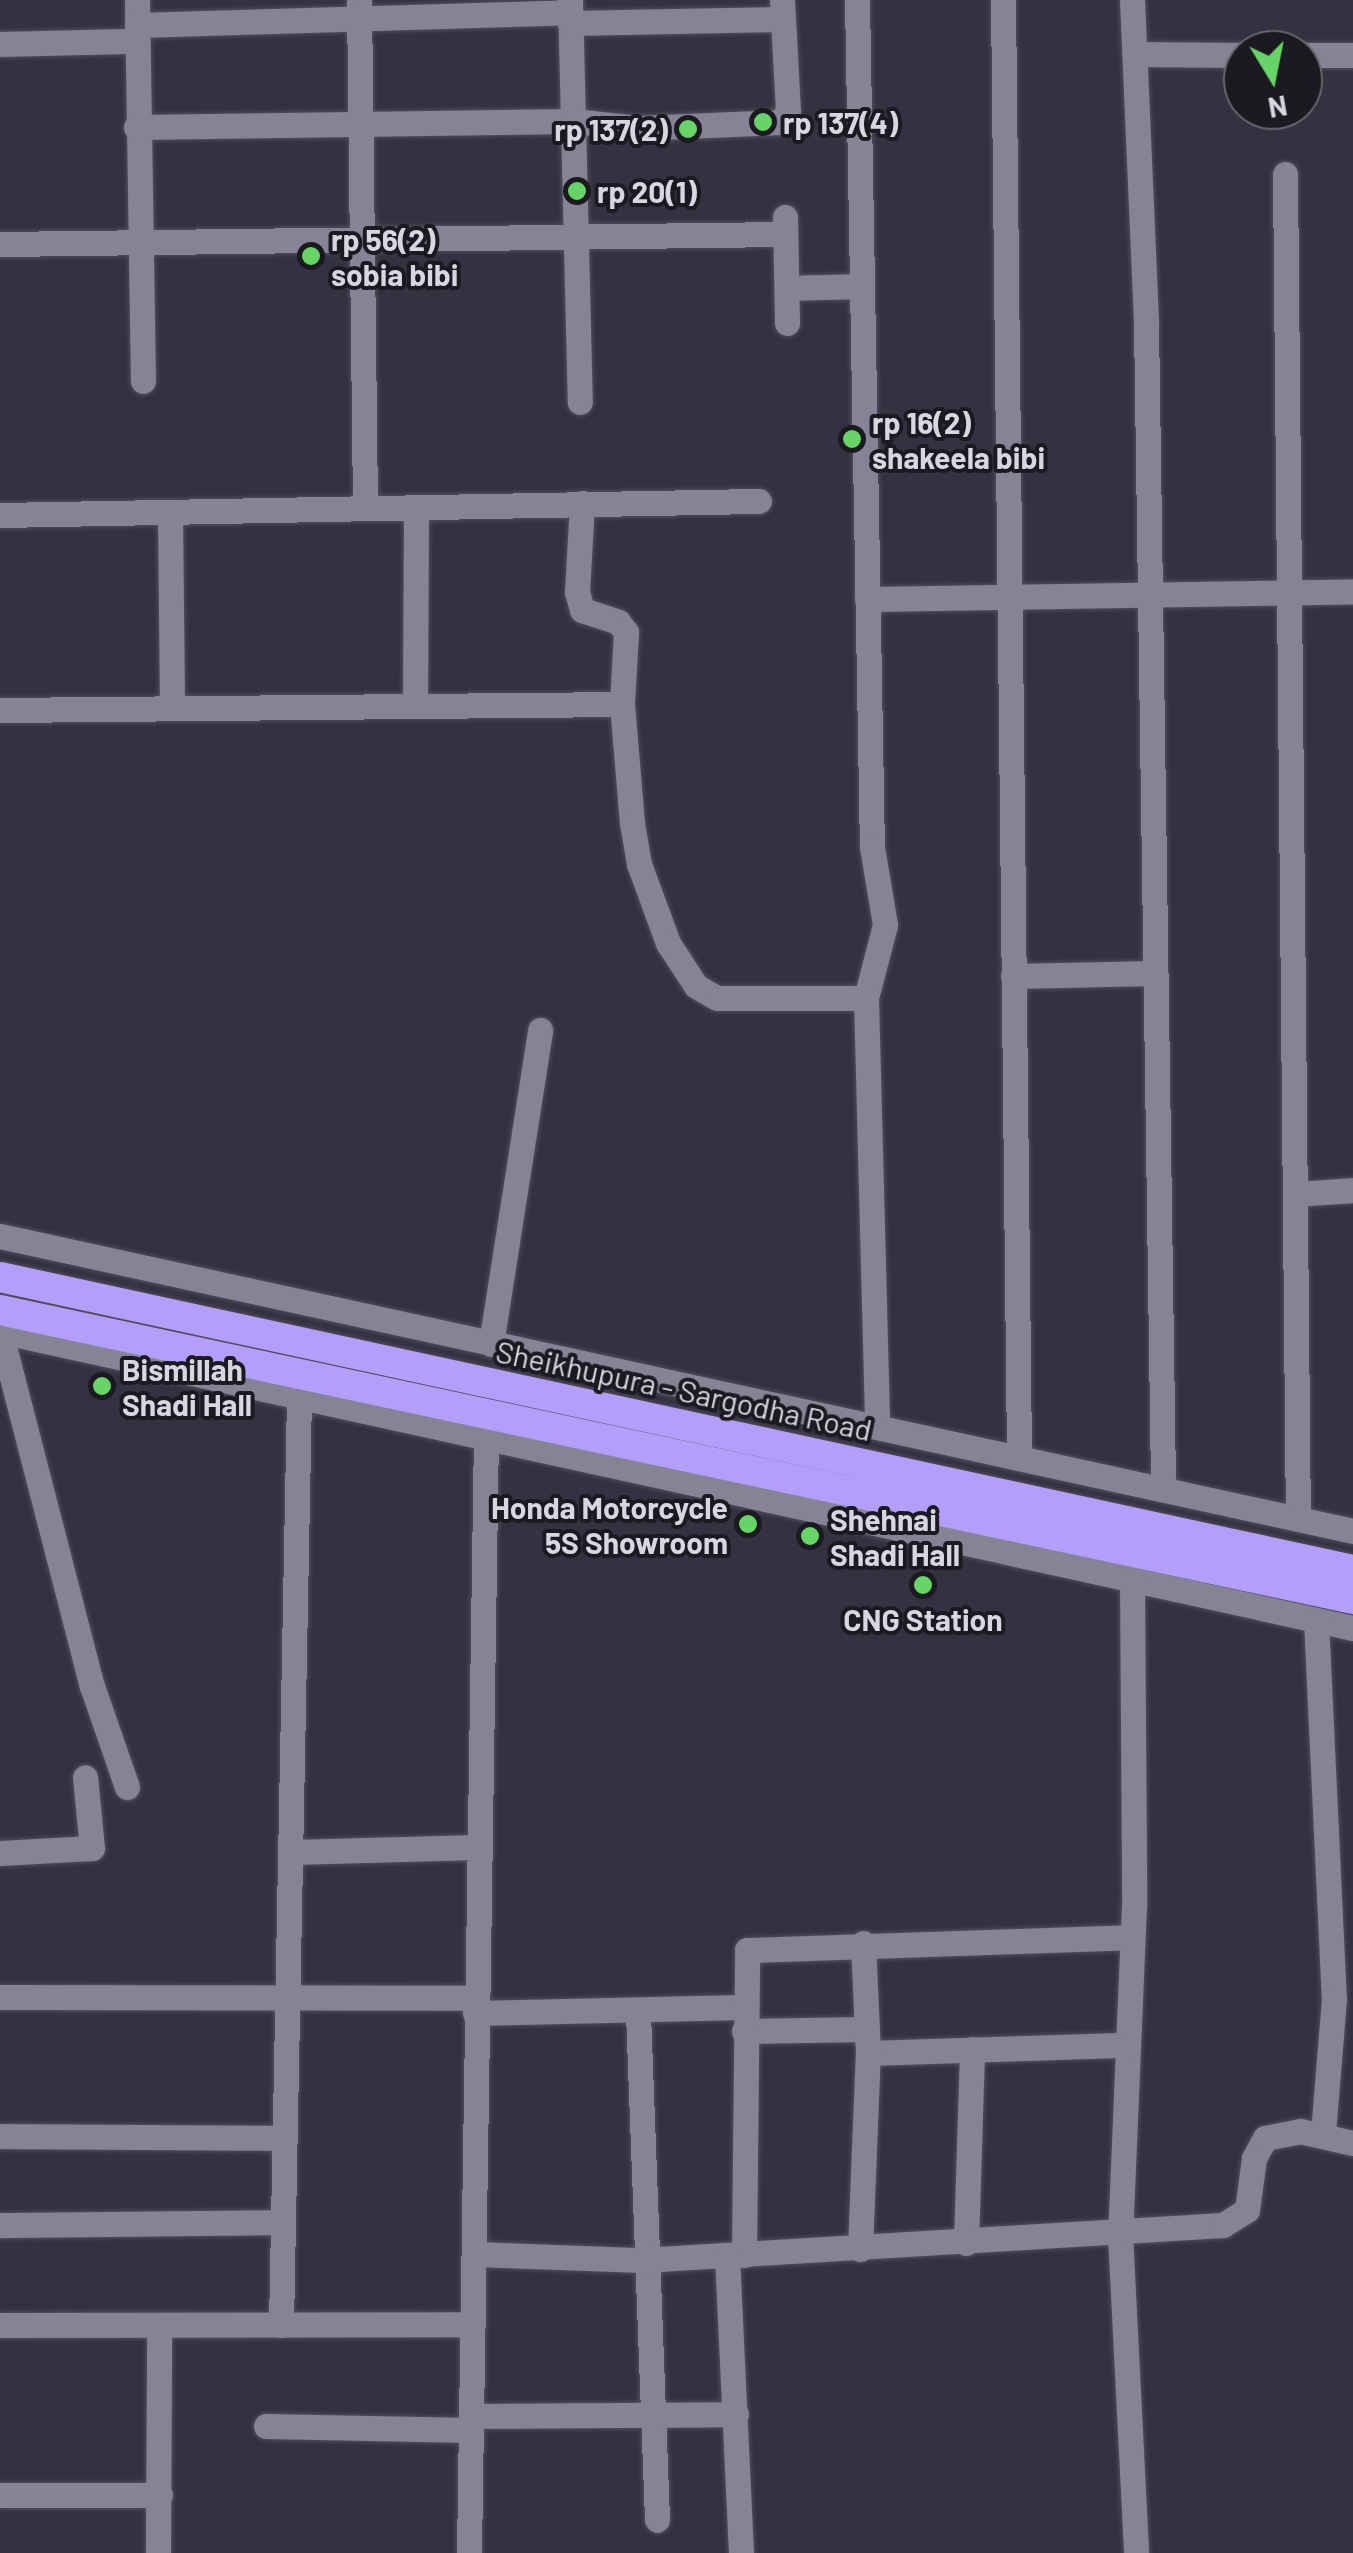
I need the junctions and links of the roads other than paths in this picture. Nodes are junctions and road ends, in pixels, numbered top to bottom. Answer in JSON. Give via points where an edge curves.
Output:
{"nodes":[{"id":1,"x":857,"y":0,"type":"edge"},
{"id":2,"x":1003,"y":0,"type":"edge"},
{"id":3,"x":1132,"y":0,"type":"edge"},
{"id":4,"x":359,"y":9,"type":"edge"},
{"id":5,"x":782,"y":10,"type":"edge"},
{"id":6,"x":570,"y":12,"type":"edge"},
{"id":7,"x":137,"y":22,"type":"edge"},
{"id":8,"x":0,"y":44,"type":"edge"},
{"id":9,"x":1135,"y":54,"type":"junction"},
{"id":10,"x":1223,"y":54,"type":"edge"},
{"id":11,"x":1323,"y":55,"type":"edge"},
{"id":12,"x":1353,"y":55,"type":"edge"},
{"id":13,"x":573,"y":121,"type":"junction"},
{"id":14,"x":358,"y":124,"type":"junction"},
{"id":15,"x":136,"y":127,"type":"junction"},
{"id":16,"x":1286,"y":174,"type":"dead end"},
{"id":17,"x":576,"y":239,"type":"junction"},
{"id":18,"x":361,"y":241,"type":"junction"},
{"id":19,"x":140,"y":243,"type":"junction"},
{"id":20,"x":0,"y":244,"type":"edge"},
{"id":21,"x":862,"y":286,"type":"junction"},
{"id":22,"x":786,"y":288,"type":"junction"},
{"id":23,"x":788,"y":323,"type":"dead end"},
{"id":24,"x":143,"y":381,"type":"dead end"},
{"id":25,"x":580,"y":402,"type":"dead end"},
{"id":26,"x":759,"y":501,"type":"dead end"},
{"id":27,"x":582,"y":503,"type":"junction"},
{"id":28,"x":416,"y":506,"type":"junction"},
{"id":29,"x":365,"y":508,"type":"junction"},
{"id":30,"x":170,"y":512,"type":"junction"},
{"id":31,"x":0,"y":516,"type":"edge"},
{"id":32,"x":1353,"y":591,"type":"edge"},
{"id":33,"x":1290,"y":592,"type":"junction"},
{"id":34,"x":1148,"y":595,"type":"junction"},
{"id":35,"x":1008,"y":598,"type":"junction"},
{"id":36,"x":868,"y":599,"type":"junction"},
{"id":37,"x":622,"y":704,"type":"junction"},
{"id":38,"x":415,"y":706,"type":"junction"},
{"id":39,"x":172,"y":708,"type":"junction"},
{"id":40,"x":0,"y":710,"type":"edge"},
{"id":41,"x":1154,"y":973,"type":"junction"},
{"id":42,"x":1013,"y":976,"type":"junction"},
{"id":43,"x":866,"y":998,"type":"junction"},
{"id":44,"x":540,"y":1030,"type":"dead end"},
{"id":45,"x":1353,"y":1190,"type":"edge"},
{"id":46,"x":1295,"y":1194,"type":"junction"},
{"id":47,"x":0,"y":1236,"type":"edge"},
{"id":48,"x":0,"y":1277,"type":"edge"},
{"id":49,"x":0,"y":1310,"type":"edge"},
{"id":50,"x":0,"y":1331,"type":"edge"},
{"id":51,"x":491,"y":1344,"type":"junction"},
{"id":52,"x":300,"y":1397,"type":"junction"},
{"id":53,"x":877,"y":1428,"type":"junction"},
{"id":54,"x":486,"y":1438,"type":"junction"},
{"id":55,"x":1019,"y":1458,"type":"junction"},
{"id":56,"x":1163,"y":1490,"type":"junction"},
{"id":57,"x":1298,"y":1518,"type":"junction"},
{"id":58,"x":1353,"y":1530,"type":"edge"},
{"id":59,"x":1353,"y":1570,"type":"edge"},
{"id":60,"x":1132,"y":1580,"type":"junction"},
{"id":61,"x":1353,"y":1599,"type":"edge"},
{"id":62,"x":1316,"y":1620,"type":"junction"},
{"id":63,"x":1353,"y":1628,"type":"edge"},
{"id":64,"x":85,"y":1777,"type":"dead end"},
{"id":65,"x":127,"y":1787,"type":"dead end"},
{"id":66,"x":478,"y":1847,"type":"junction"},
{"id":67,"x":290,"y":1852,"type":"junction"},
{"id":68,"x":0,"y":1853,"type":"edge"},
{"id":69,"x":1132,"y":1936,"type":"junction"},
{"id":70,"x":863,"y":1943,"type":"junction"},
{"id":71,"x":288,"y":1995,"type":"junction"},
{"id":72,"x":0,"y":1996,"type":"edge"},
{"id":73,"x":475,"y":2006,"type":"junction"},
{"id":74,"x":638,"y":2013,"type":"junction"},
{"id":75,"x":744,"y":2019,"type":"junction"},
{"id":76,"x":868,"y":2041,"type":"junction"},
{"id":77,"x":1128,"y":2045,"type":"junction"},
{"id":78,"x":972,"y":2048,"type":"junction"},
{"id":79,"x":1323,"y":2134,"type":"junction"},
{"id":80,"x":0,"y":2136,"type":"edge"},
{"id":81,"x":285,"y":2138,"type":"junction"},
{"id":82,"x":1353,"y":2143,"type":"edge"},
{"id":83,"x":283,"y":2222,"type":"junction"},
{"id":84,"x":0,"y":2224,"type":"edge"},
{"id":85,"x":1120,"y":2234,"type":"junction"},
{"id":86,"x":966,"y":2243,"type":"junction"},
{"id":87,"x":860,"y":2249,"type":"junction"},
{"id":88,"x":474,"y":2254,"type":"junction"},
{"id":89,"x":735,"y":2256,"type":"junction"},
{"id":90,"x":642,"y":2260,"type":"junction"},
{"id":91,"x":281,"y":2324,"type":"junction"},
{"id":92,"x":473,"y":2324,"type":"junction"},
{"id":93,"x":0,"y":2325,"type":"edge"},
{"id":94,"x":159,"y":2325,"type":"junction"},
{"id":95,"x":736,"y":2414,"type":"junction"},
{"id":96,"x":649,"y":2416,"type":"junction"},
{"id":97,"x":471,"y":2423,"type":"junction"},
{"id":98,"x":266,"y":2426,"type":"dead end"},
{"id":99,"x":0,"y":2495,"type":"edge"},
{"id":100,"x":160,"y":2496,"type":"junction"},
{"id":101,"x":657,"y":2520,"type":"dead end"},
{"id":102,"x":158,"y":2553,"type":"edge"},
{"id":103,"x":469,"y":2553,"type":"edge"},
{"id":104,"x":741,"y":2553,"type":"edge"},
{"id":105,"x":1136,"y":2553,"type":"edge"}],
"edges":[{"from":1,"to":21,"type":"street"},
{"from":2,"to":35,"type":"street"},
{"from":3,"to":9,"type":"street"},
{"from":4,"to":6,"type":"street"},
{"from":4,"to":7,"type":"street"},
{"from":4,"to":14,"type":"street"},
{"from":5,"to":6,"type":"street"},
{"from":5,"to":13,"type":"street","via":[[788,114],[781,122],[617,128]]},
{"from":6,"to":13,"type":"street"},
{"from":7,"to":8,"type":"street"},
{"from":7,"to":15,"type":"street"},
{"from":9,"to":10,"type":"street"},
{"from":9,"to":34,"type":"street"},
{"from":11,"to":12,"type":"street"},
{"from":13,"to":14,"type":"street"},
{"from":13,"to":17,"type":"street"},
{"from":14,"to":15,"type":"street"},
{"from":14,"to":18,"type":"street"},
{"from":15,"to":19,"type":"street"},
{"from":16,"to":33,"type":"street"},
{"from":17,"to":18,"type":"street"},
{"from":17,"to":22,"type":"street","via":[[785,225]]},
{"from":17,"to":25,"type":"street"},
{"from":18,"to":19,"type":"street"},
{"from":18,"to":29,"type":"street"},
{"from":19,"to":20,"type":"street"},
{"from":19,"to":24,"type":"street"},
{"from":21,"to":22,"type":"street"},
{"from":21,"to":36,"type":"street"},
{"from":22,"to":23,"type":"street"},
{"from":26,"to":27,"type":"street"},
{"from":27,"to":28,"type":"street"},
{"from":27,"to":37,"type":"street","via":[[579,603],[626,632]]},
{"from":28,"to":29,"type":"street"},
{"from":28,"to":38,"type":"street"},
{"from":29,"to":30,"type":"street"},
{"from":30,"to":31,"type":"street"},
{"from":30,"to":39,"type":"street"},
{"from":32,"to":33,"type":"street"},
{"from":33,"to":34,"type":"street"},
{"from":33,"to":46,"type":"street"},
{"from":34,"to":35,"type":"street"},
{"from":34,"to":41,"type":"street"},
{"from":35,"to":36,"type":"street"},
{"from":35,"to":42,"type":"street"},
{"from":36,"to":43,"type":"street","via":[[872,847],[884,924]]},
{"from":37,"to":38,"type":"street"},
{"from":37,"to":43,"type":"street","via":[[639,864],[688,977],[717,998]]},
{"from":38,"to":39,"type":"street"},
{"from":39,"to":40,"type":"street"},
{"from":41,"to":42,"type":"street"},
{"from":41,"to":56,"type":"street"},
{"from":42,"to":55,"type":"street"},
{"from":43,"to":53,"type":"street"},
{"from":44,"to":51,"type":"street"},
{"from":45,"to":46,"type":"street"},
{"from":46,"to":57,"type":"street"},
{"from":47,"to":51,"type":"street"},
{"from":48,"to":59,"type":"highway","name":"Sheikhupura - Sargodha Road"},
{"from":49,"to":61,"type":"highway"},
{"from":50,"to":52,"type":"street"},
{"from":50,"to":65,"type":"street","via":[[92,1686]]},
{"from":51,"to":53,"type":"street"},
{"from":52,"to":54,"type":"street"},
{"from":52,"to":67,"type":"street"},
{"from":53,"to":55,"type":"street"},
{"from":54,"to":60,"type":"street"},
{"from":54,"to":66,"type":"street"},
{"from":55,"to":56,"type":"street"},
{"from":56,"to":57,"type":"street"},
{"from":57,"to":58,"type":"street"},
{"from":60,"to":62,"type":"street"},
{"from":60,"to":69,"type":"street"},
{"from":62,"to":63,"type":"street"},
{"from":62,"to":79,"type":"street","via":[[1334,2000]]},
{"from":64,"to":68,"type":"street","via":[[92,1848]]},
{"from":66,"to":67,"type":"street"},
{"from":66,"to":73,"type":"street"},
{"from":67,"to":71,"type":"street"},
{"from":69,"to":70,"type":"street"},
{"from":69,"to":77,"type":"street"},
{"from":70,"to":75,"type":"street","via":[[747,1950]]},
{"from":70,"to":76,"type":"street"},
{"from":71,"to":72,"type":"street"},
{"from":71,"to":73,"type":"street"},
{"from":71,"to":81,"type":"street"},
{"from":73,"to":74,"type":"street"},
{"from":73,"to":88,"type":"street"},
{"from":74,"to":75,"type":"street"},
{"from":74,"to":90,"type":"street"},
{"from":75,"to":76,"type":"street"},
{"from":75,"to":89,"type":"street"},
{"from":76,"to":78,"type":"street"},
{"from":76,"to":87,"type":"street"},
{"from":77,"to":78,"type":"street"},
{"from":77,"to":85,"type":"street"},
{"from":78,"to":86,"type":"street"},
{"from":79,"to":82,"type":"street"},
{"from":79,"to":85,"type":"street","via":[[1265,2138],[1254,2158],[1247,2210],[1232,2223]]},
{"from":80,"to":81,"type":"street"},
{"from":81,"to":83,"type":"street"},
{"from":83,"to":84,"type":"street"},
{"from":83,"to":91,"type":"street"},
{"from":85,"to":86,"type":"street"},
{"from":85,"to":105,"type":"street"},
{"from":86,"to":87,"type":"street"},
{"from":87,"to":89,"type":"street"},
{"from":88,"to":90,"type":"street"},
{"from":88,"to":92,"type":"street"},
{"from":89,"to":90,"type":"street"},
{"from":89,"to":95,"type":"street"},
{"from":90,"to":96,"type":"street"},
{"from":91,"to":92,"type":"street"},
{"from":91,"to":94,"type":"street"},
{"from":92,"to":97,"type":"street"},
{"from":93,"to":94,"type":"street"},
{"from":94,"to":100,"type":"street"},
{"from":95,"to":96,"type":"street"},
{"from":95,"to":104,"type":"street"},
{"from":96,"to":97,"type":"street"},
{"from":96,"to":101,"type":"street"},
{"from":97,"to":98,"type":"street"},
{"from":97,"to":103,"type":"street"},
{"from":99,"to":100,"type":"street"},
{"from":100,"to":102,"type":"street"}]}
